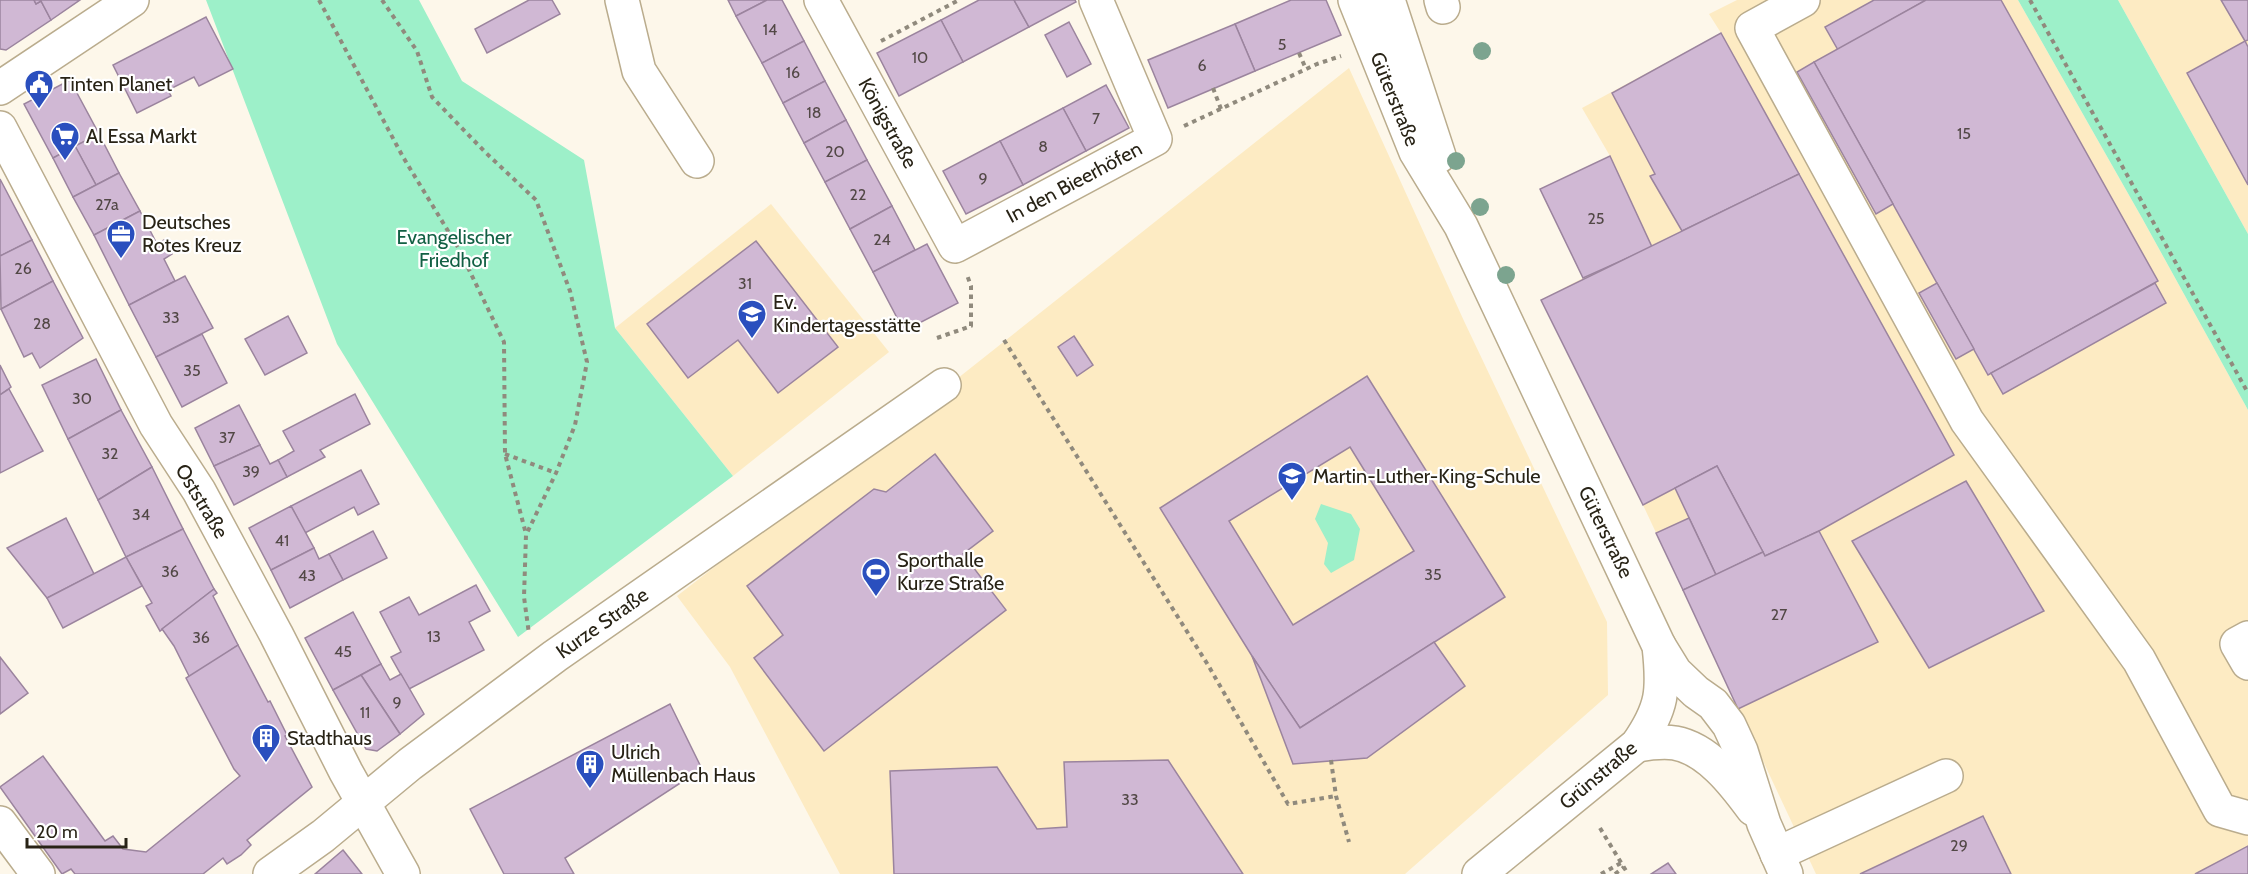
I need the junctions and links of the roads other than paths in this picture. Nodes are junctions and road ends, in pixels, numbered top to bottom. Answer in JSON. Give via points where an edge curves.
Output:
{"nodes":[{"id":1,"x":132,"y":0,"type":"edge"},
{"id":2,"x":622,"y":0,"type":"edge"},
{"id":3,"x":820,"y":0,"type":"edge"},
{"id":4,"x":1096,"y":0,"type":"edge"},
{"id":5,"x":1355,"y":0,"type":"edge"},
{"id":6,"x":1388,"y":0,"type":"edge"},
{"id":7,"x":1803,"y":0,"type":"edge"},
{"id":8,"x":0,"y":88,"type":"edge"},
{"id":9,"x":0,"y":128,"type":"edge"},
{"id":10,"x":697,"y":161,"type":"dead end"},
{"id":11,"x":1461,"y":226,"type":"junction"},
{"id":12,"x":955,"y":246,"type":"joint"},
{"id":13,"x":944,"y":385,"type":"dead end"},
{"id":14,"x":2248,"y":638,"type":"edge"},
{"id":15,"x":1659,"y":646,"type":"junction"},
{"id":16,"x":2248,"y":663,"type":"edge"},
{"id":17,"x":1637,"y":745,"type":"junction"},
{"id":18,"x":1946,"y":776,"type":"dead end"},
{"id":19,"x":364,"y":801,"type":"junction"},
{"id":20,"x":2248,"y":818,"type":"edge"},
{"id":21,"x":0,"y":823,"type":"edge"},
{"id":22,"x":1764,"y":824,"type":"junction"},
{"id":23,"x":1782,"y":864,"type":"edge"},
{"id":24,"x":38,"y":874,"type":"edge"},
{"id":25,"x":270,"y":874,"type":"edge"},
{"id":26,"x":403,"y":874,"type":"edge"},
{"id":27,"x":1479,"y":874,"type":"edge"}],
"edges":[{"from":1,"to":8,"type":"street"},
{"from":2,"to":10,"type":"street","via":[[639,71]]},
{"from":3,"to":12,"type":"street","name":"Königstraße"},
{"from":4,"to":12,"type":"street","name":"In den Bieerhöfen","via":[[1155,139]]},
{"from":5,"to":11,"type":"street","name":"Güterstraße","via":[[1416,152]]},
{"from":6,"to":11,"type":"street","name":"Güterstraße"},
{"from":7,"to":20,"type":"street","via":[[1752,28],[1967,421],[2139,660],[2220,810]]},
{"from":9,"to":19,"type":"street","name":"Oststraße","via":[[156,425],[199,491]]},
{"from":11,"to":15,"type":"street","name":"Güterstraße"},
{"from":13,"to":19,"type":"street","name":"Kurze Straße","via":[[555,656]]},
{"from":14,"to":16,"type":"street","via":[[2237,644]]},
{"from":15,"to":17,"type":"street","name":"Grünstraße","via":[[1663,680],[1660,701],[1651,725]]},
{"from":15,"to":22,"type":"street","name":"Güterstraße","via":[[1675,672],[1713,704],[1730,725]]},
{"from":17,"to":22,"type":"street","name":"Güterstraße","via":[[1676,743],[1700,754],[1736,786]]},
{"from":17,"to":27,"type":"street","name":"Grünstraße"},
{"from":18,"to":23,"type":"street"},
{"from":19,"to":25,"type":"street","name":"Kurze Straße"},
{"from":19,"to":26,"type":"street","name":"Oststraße"},
{"from":21,"to":24,"type":"street"},
{"from":22,"to":23,"type":"street","name":"Güterstraße"}]}
